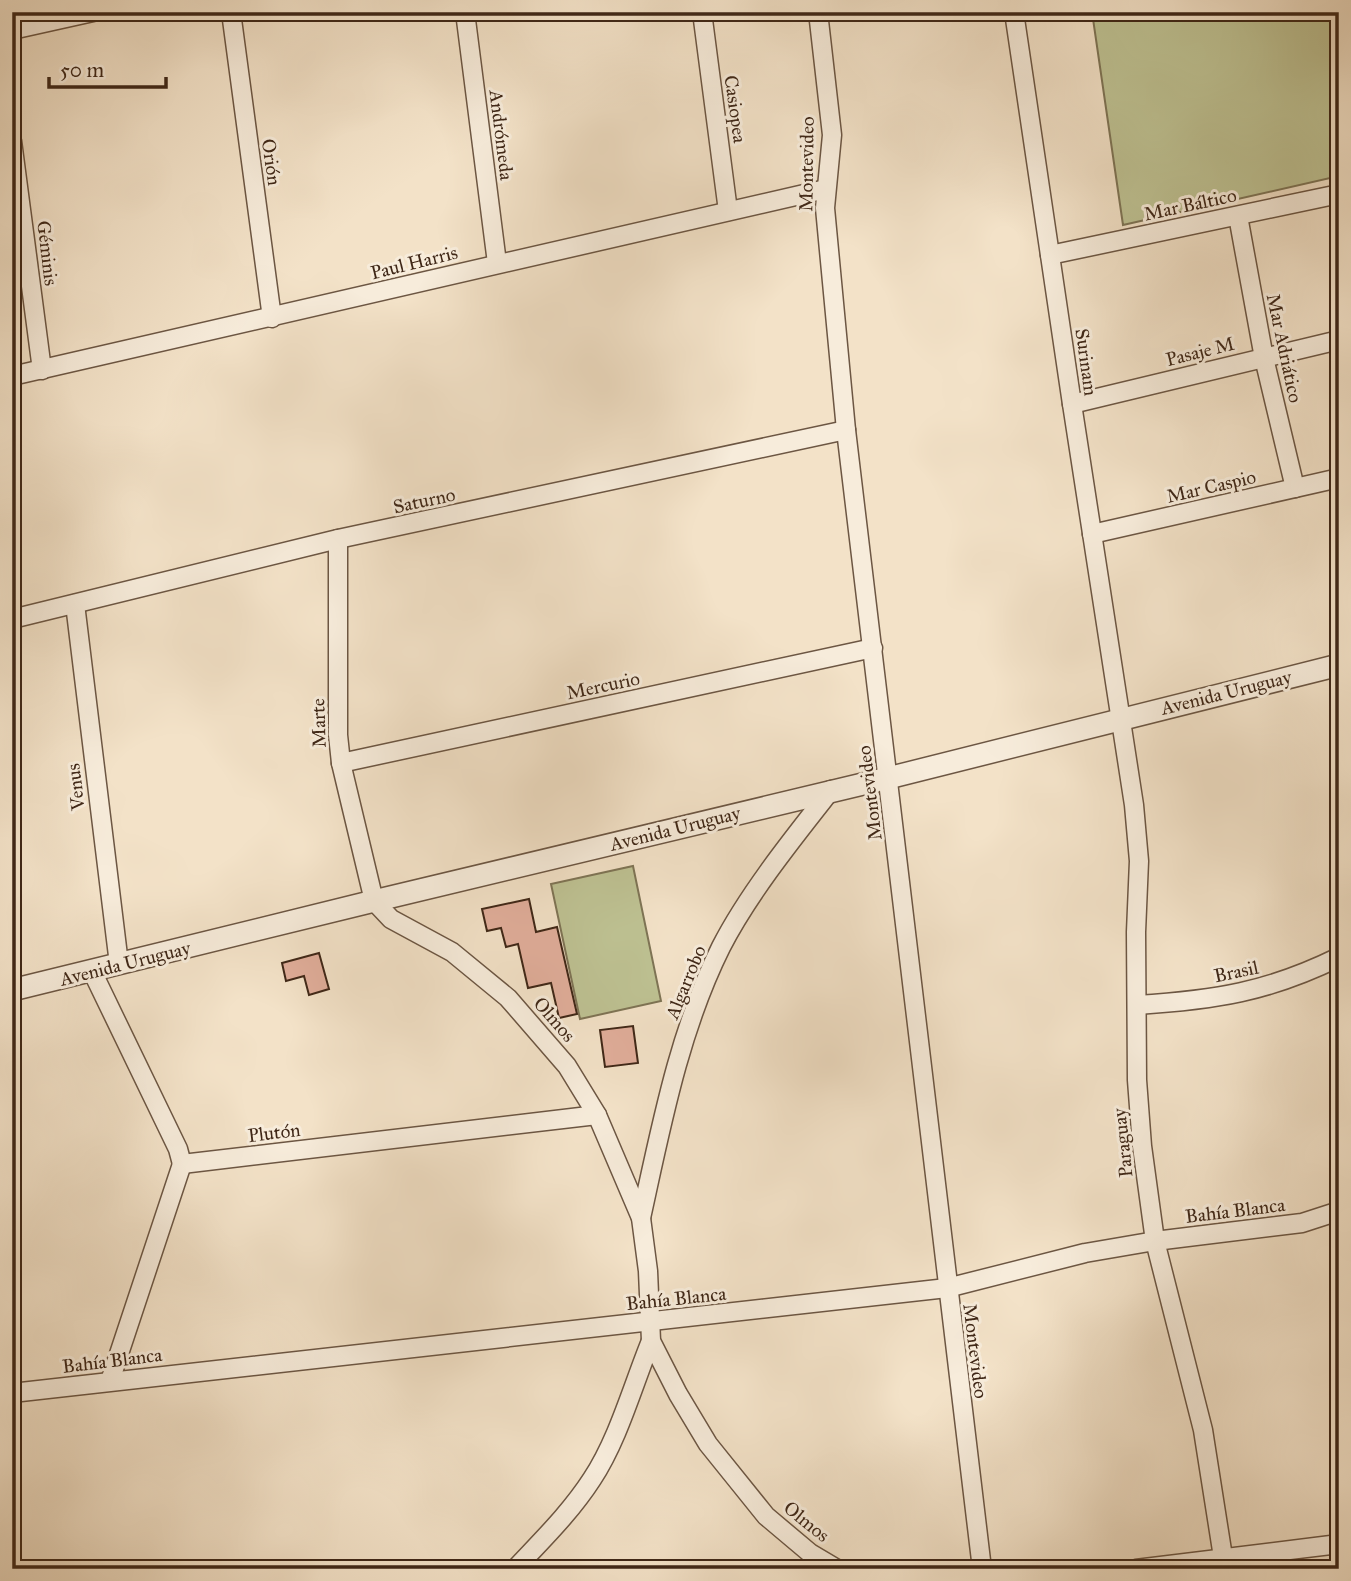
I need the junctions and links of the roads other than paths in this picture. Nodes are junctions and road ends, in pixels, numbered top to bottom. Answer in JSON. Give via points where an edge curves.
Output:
{"nodes":[{"id":1,"x":93,"y":12,"type":"edge"},
{"id":2,"x":231,"y":12,"type":"edge"},
{"id":3,"x":465,"y":12,"type":"edge"},
{"id":4,"x":702,"y":12,"type":"edge"},
{"id":5,"x":818,"y":12,"type":"edge"},
{"id":6,"x":1014,"y":12,"type":"edge"},
{"id":7,"x":12,"y":30,"type":"edge"},
{"id":8,"x":12,"y":141,"type":"edge"},
{"id":9,"x":826,"y":189,"type":"junction"},
{"id":10,"x":1339,"y":194,"type":"edge"},
{"id":11,"x":728,"y":211,"type":"junction"},
{"id":12,"x":1238,"y":216,"type":"junction"},
{"id":13,"x":1050,"y":255,"type":"junction"},
{"id":14,"x":497,"y":263,"type":"junction"},
{"id":15,"x":272,"y":318,"type":"junction"},
{"id":16,"x":1339,"y":340,"type":"edge"},
{"id":17,"x":1264,"y":358,"type":"junction"},
{"id":18,"x":42,"y":370,"type":"junction"},
{"id":19,"x":12,"y":376,"type":"edge"},
{"id":20,"x":1072,"y":404,"type":"junction"},
{"id":21,"x":846,"y":430,"type":"junction"},
{"id":22,"x":1339,"y":478,"type":"edge"},
{"id":23,"x":1295,"y":488,"type":"junction"},
{"id":24,"x":1092,"y":534,"type":"junction"},
{"id":25,"x":338,"y":540,"type":"junction"},
{"id":26,"x":75,"y":604,"type":"junction"},
{"id":27,"x":12,"y":620,"type":"edge"},
{"id":28,"x":873,"y":648,"type":"junction"},
{"id":29,"x":1339,"y":665,"type":"edge"},
{"id":30,"x":1120,"y":718,"type":"junction"},
{"id":31,"x":341,"y":763,"type":"junction"},
{"id":32,"x":888,"y":778,"type":"junction"},
{"id":33,"x":831,"y":790,"type":"junction"},
{"id":34,"x":374,"y":901,"type":"junction"},
{"id":35,"x":1339,"y":957,"type":"edge"},
{"id":36,"x":119,"y":964,"type":"junction"},
{"id":37,"x":92,"y":971,"type":"junction"},
{"id":38,"x":12,"y":990,"type":"edge"},
{"id":39,"x":1137,"y":1005,"type":"junction"},
{"id":40,"x":597,"y":1115,"type":"junction"},
{"id":41,"x":182,"y":1164,"type":"junction"},
{"id":42,"x":1339,"y":1211,"type":"edge"},
{"id":43,"x":641,"y":1218,"type":"junction"},
{"id":44,"x":1155,"y":1241,"type":"junction"},
{"id":45,"x":947,"y":1289,"type":"junction"},
{"id":46,"x":651,"y":1331,"type":"junction"},
{"id":47,"x":110,"y":1381,"type":"junction"},
{"id":48,"x":12,"y":1393,"type":"edge"},
{"id":49,"x":1339,"y":1544,"type":"edge"},
{"id":50,"x":1223,"y":1557,"type":"junction"},
{"id":51,"x":514,"y":1569,"type":"edge"},
{"id":52,"x":837,"y":1569,"type":"edge"},
{"id":53,"x":982,"y":1569,"type":"edge"},
{"id":54,"x":1136,"y":1569,"type":"edge"}],
"edges":[{"from":1,"to":7,"type":"street"},
{"from":2,"to":15,"type":"street","name":"Orión"},
{"from":3,"to":14,"type":"street","name":"Andrómeda"},
{"from":4,"to":11,"type":"street","name":"Casiopea"},
{"from":5,"to":9,"type":"street","name":"Montevideo","via":[[832,135]]},
{"from":6,"to":13,"type":"street","name":"Surinam"},
{"from":8,"to":18,"type":"street","name":"Géminis"},
{"from":9,"to":11,"type":"street","name":"Paul Harris"},
{"from":9,"to":21,"type":"street","name":"Montevideo"},
{"from":10,"to":12,"type":"street","name":"Mar Báltico"},
{"from":11,"to":14,"type":"street","name":"Paul Harris"},
{"from":12,"to":13,"type":"street","name":"Mar Báltico"},
{"from":12,"to":17,"type":"street","name":"Mar Adriático"},
{"from":13,"to":20,"type":"street","name":"Surinam"},
{"from":14,"to":15,"type":"street","name":"Paul Harris"},
{"from":15,"to":18,"type":"street","name":"Paul Harris"},
{"from":16,"to":17,"type":"street","name":"Pasaje M"},
{"from":17,"to":20,"type":"street","name":"Pasaje M"},
{"from":17,"to":23,"type":"street","name":"Mar Adriático"},
{"from":18,"to":19,"type":"street","name":"Paul Harris"},
{"from":20,"to":24,"type":"street","name":"Surinam"},
{"from":21,"to":25,"type":"street","name":"Saturno"},
{"from":21,"to":28,"type":"street","name":"Montevideo"},
{"from":22,"to":23,"type":"street","name":"Mar Caspio"},
{"from":23,"to":24,"type":"street","name":"Mar Caspio"},
{"from":24,"to":30,"type":"street","name":"Surinam"},
{"from":25,"to":26,"type":"street","name":"Saturno"},
{"from":25,"to":31,"type":"street","name":"Marte"},
{"from":26,"to":27,"type":"street","name":"Saturno"},
{"from":26,"to":36,"type":"street","name":"Venus"},
{"from":28,"to":31,"type":"street","name":"Mercurio"},
{"from":28,"to":32,"type":"street","name":"Montevideo"},
{"from":29,"to":30,"type":"street","name":"Avenida Uruguay"},
{"from":30,"to":32,"type":"street","name":"Avenida Uruguay"},
{"from":30,"to":39,"type":"street","name":"Paraguay","via":[[1139,861]]},
{"from":31,"to":34,"type":"street","name":"Marte"},
{"from":32,"to":33,"type":"street","name":"Avenida Uruguay"},
{"from":32,"to":45,"type":"street","name":"Montevideo"},
{"from":33,"to":34,"type":"street","name":"Avenida Uruguay"},
{"from":33,"to":43,"type":"street","name":"Algarrobo","via":[[721,946],[676,1069]]},
{"from":34,"to":36,"type":"street","name":"Avenida Uruguay"},
{"from":34,"to":40,"type":"street","name":"Olmos","via":[[391,919],[452,952],[508,998],[567,1066]]},
{"from":35,"to":39,"type":"street","name":"Brasil","via":[[1261,989]]},
{"from":36,"to":37,"type":"street","name":"Avenida Uruguay"},
{"from":37,"to":38,"type":"street","name":"Avenida Uruguay"},
{"from":37,"to":41,"type":"street"},
{"from":39,"to":44,"type":"street","name":"Paraguay","via":[[1141,1133]]},
{"from":40,"to":41,"type":"street","name":"Plutón"},
{"from":40,"to":43,"type":"street","name":"Olmos"},
{"from":41,"to":47,"type":"street"},
{"from":42,"to":44,"type":"street","name":"Bahía Blanca","via":[[1301,1223]]},
{"from":43,"to":46,"type":"street"},
{"from":44,"to":45,"type":"street","name":"Bahía Blanca","via":[[1085,1253]]},
{"from":44,"to":50,"type":"street","name":"Paraguay","via":[[1203,1430]]},
{"from":45,"to":46,"type":"street","name":"Bahía Blanca"},
{"from":45,"to":53,"type":"street","name":"Montevideo"},
{"from":46,"to":47,"type":"street","name":"Bahía Blanca"},
{"from":46,"to":51,"type":"street","via":[[594,1477],[569,1512]]},
{"from":46,"to":52,"type":"street","name":"Olmos","via":[[678,1394],[708,1444],[766,1516]]},
{"from":47,"to":48,"type":"street","name":"Bahía Blanca"},
{"from":49,"to":50,"type":"street"},
{"from":50,"to":54,"type":"street"}]}
